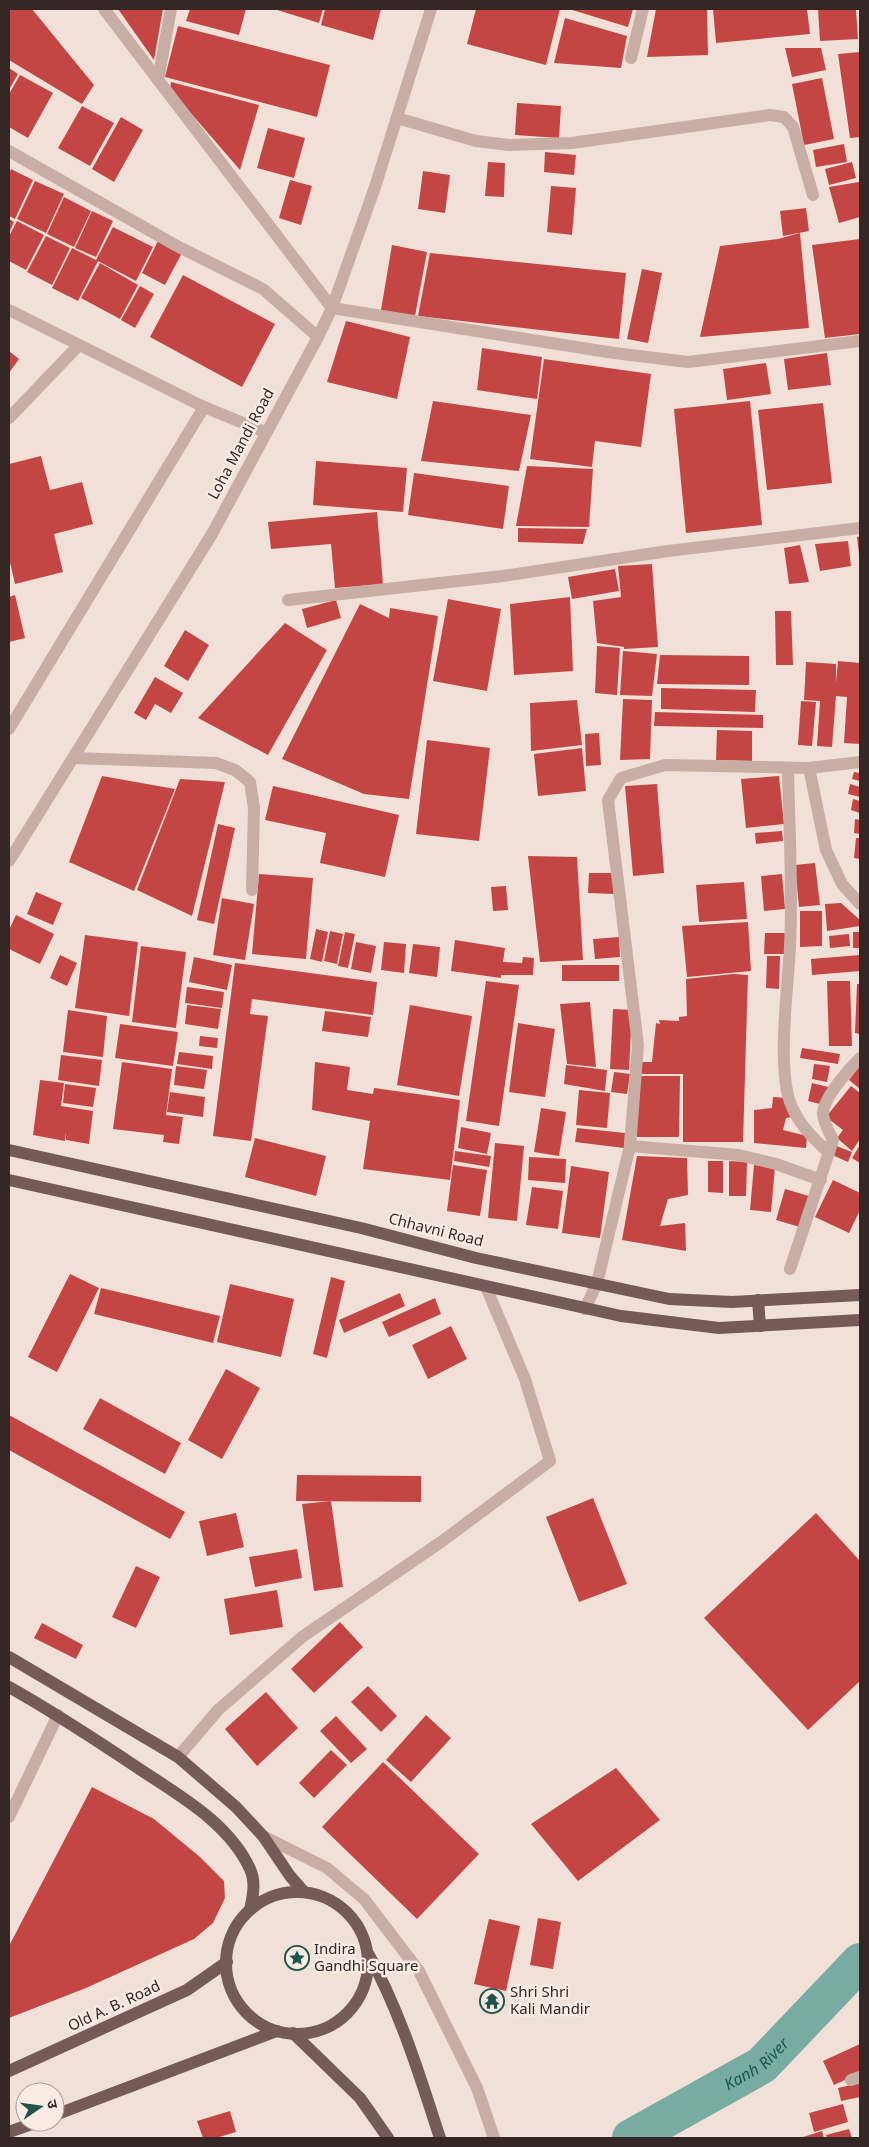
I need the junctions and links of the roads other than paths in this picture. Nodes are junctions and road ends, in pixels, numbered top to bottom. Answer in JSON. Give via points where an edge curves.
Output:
{"nodes":[{"id":1,"x":104,"y":9,"type":"edge"},
{"id":2,"x":171,"y":9,"type":"edge"},
{"id":3,"x":431,"y":9,"type":"edge"},
{"id":4,"x":643,"y":9,"type":"edge"},
{"id":5,"x":631,"y":58,"type":"dead end"},
{"id":6,"x":158,"y":80,"type":"junction"},
{"id":7,"x":397,"y":118,"type":"junction"},
{"id":8,"x":9,"y":151,"type":"edge"},
{"id":9,"x":813,"y":195,"type":"dead end"},
{"id":10,"x":332,"y":308,"type":"junction"},
{"id":11,"x":9,"y":310,"type":"edge"},
{"id":12,"x":318,"y":337,"type":"junction"},
{"id":13,"x":860,"y":341,"type":"edge"},
{"id":14,"x":78,"y":346,"type":"junction"},
{"id":15,"x":204,"y":407,"type":"junction"},
{"id":16,"x":9,"y":418,"type":"edge"},
{"id":17,"x":265,"y":432,"type":"junction"},
{"id":18,"x":860,"y":528,"type":"edge"},
{"id":19,"x":288,"y":600,"type":"dead end"},
{"id":20,"x":9,"y":729,"type":"edge"},
{"id":21,"x":74,"y":758,"type":"junction"},
{"id":22,"x":860,"y":762,"type":"edge"},
{"id":23,"x":788,"y":768,"type":"junction"},
{"id":24,"x":809,"y":768,"type":"junction"},
{"id":25,"x":9,"y":861,"type":"edge"},
{"id":26,"x":252,"y":890,"type":"dead end"},
{"id":27,"x":860,"y":904,"type":"edge"},
{"id":28,"x":860,"y":1058,"type":"edge"},
{"id":29,"x":630,"y":1146,"type":"junction"},
{"id":30,"x":9,"y":1150,"type":"edge"},
{"id":31,"x":829,"y":1153,"type":"junction"},
{"id":32,"x":9,"y":1180,"type":"edge"},
{"id":33,"x":821,"y":1180,"type":"junction"},
{"id":34,"x":790,"y":1269,"type":"dead end"},
{"id":35,"x":597,"y":1283,"type":"junction"},
{"id":36,"x":486,"y":1287,"type":"junction"},
{"id":37,"x":860,"y":1294,"type":"edge"},
{"id":38,"x":758,"y":1300,"type":"junction"},
{"id":39,"x":586,"y":1309,"type":"junction"},
{"id":40,"x":860,"y":1320,"type":"edge"},
{"id":41,"x":760,"y":1326,"type":"junction"},
{"id":42,"x":9,"y":1657,"type":"edge"},
{"id":43,"x":9,"y":1687,"type":"edge"},
{"id":44,"x":58,"y":1715,"type":"junction"},
{"id":45,"x":178,"y":1757,"type":"junction"},
{"id":46,"x":9,"y":1816,"type":"edge"},
{"id":47,"x":263,"y":1836,"type":"junction"},
{"id":48,"x":304,"y":1892,"type":"junction"},
{"id":49,"x":250,"y":1910,"type":"junction"},
{"id":50,"x":367,"y":1952,"type":"junction"},
{"id":51,"x":227,"y":1962,"type":"junction"},
{"id":52,"x":277,"y":2031,"type":"junction"},
{"id":53,"x":294,"y":2033,"type":"junction"},
{"id":54,"x":9,"y":2071,"type":"edge"},
{"id":55,"x":65,"y":2111,"type":"edge"},
{"id":56,"x":388,"y":2138,"type":"edge"},
{"id":57,"x":440,"y":2138,"type":"edge"},
{"id":58,"x":494,"y":2138,"type":"edge"}],
"edges":[{"from":1,"to":6,"type":"street"},
{"from":2,"to":6,"type":"street"},
{"from":3,"to":7,"type":"street","name":"Loha Mandi Road"},
{"from":4,"to":5,"type":"street"},
{"from":6,"to":10,"type":"street"},
{"from":7,"to":9,"type":"street","via":[[476,140],[509,145],[572,143],[770,115],[784,117],[793,127]]},
{"from":7,"to":10,"type":"street","name":"Loha Mandi Road"},
{"from":8,"to":12,"type":"street","via":[[177,246],[263,289]]},
{"from":10,"to":12,"type":"street","name":"Loha Mandi Road"},
{"from":10,"to":13,"type":"street","via":[[604,352],[688,362]]},
{"from":11,"to":14,"type":"street"},
{"from":12,"to":17,"type":"street","name":"Loha Mandi Road"},
{"from":14,"to":15,"type":"street"},
{"from":14,"to":16,"type":"street"},
{"from":15,"to":17,"type":"street"},
{"from":15,"to":20,"type":"street"},
{"from":17,"to":21,"type":"street","name":"Loha Mandi Road","via":[[212,534]]},
{"from":18,"to":19,"type":"street","via":[[668,551],[503,576]]},
{"from":21,"to":25,"type":"street","name":"Loha Mandi Road"},
{"from":21,"to":26,"type":"street","via":[[216,763],[235,770],[250,782],[254,808]]},
{"from":22,"to":24,"type":"street"},
{"from":23,"to":24,"type":"street"},
{"from":23,"to":29,"type":"street","via":[[665,765],[621,778],[608,800],[638,1045]]},
{"from":23,"to":31,"type":"street","via":[[790,946],[785,1073],[790,1102],[804,1130]]},
{"from":24,"to":27,"type":"street","via":[[826,850],[842,884]]},
{"from":28,"to":31,"type":"street","via":[[843,1075],[824,1110],[825,1124],[833,1140]]},
{"from":29,"to":33,"type":"street","via":[[739,1155]]},
{"from":29,"to":35,"type":"street"},
{"from":30,"to":35,"type":"main road","name":"Chhavni Road"},
{"from":31,"to":33,"type":"street"},
{"from":32,"to":36,"type":"main road"},
{"from":33,"to":34,"type":"street"},
{"from":35,"to":38,"type":"main road","name":"Chhavni Road","via":[[670,1299]]},
{"from":35,"to":39,"type":"street"},
{"from":36,"to":39,"type":"main road"},
{"from":36,"to":45,"type":"street","via":[[525,1379],[550,1461],[441,1542],[302,1637],[218,1710]]},
{"from":37,"to":38,"type":"main road","name":"Chhavni Road"},
{"from":38,"to":41,"type":"main road"},
{"from":39,"to":41,"type":"main road","via":[[719,1328]]},
{"from":40,"to":41,"type":"main road"},
{"from":42,"to":45,"type":"main road"},
{"from":43,"to":44,"type":"main road"},
{"from":44,"to":46,"type":"street"},
{"from":44,"to":49,"type":"main road","via":[[204,1812],[226,1835],[250,1870],[254,1890]]},
{"from":45,"to":47,"type":"main road","via":[[236,1807]]},
{"from":47,"to":48,"type":"main road"},
{"from":47,"to":58,"type":"street","via":[[327,1868],[364,1899],[419,1971],[477,2088]]},
{"from":48,"to":49,"type":"main road","via":[[284,1892],[266,1898]]},
{"from":48,"to":50,"type":"main road","via":[[327,1898],[346,1911],[360,1930]]},
{"from":49,"to":51,"type":"main road","via":[[229,1942]]},
{"from":50,"to":53,"type":"main road","via":[[366,1980],[359,1998],[346,2014],[330,2026]]},
{"from":50,"to":57,"type":"main road","via":[[389,1992]]},
{"from":51,"to":52,"type":"main road","via":[[236,1998],[248,2013]]},
{"from":51,"to":54,"type":"main road","name":"Old A. B. Road","via":[[187,1990]]},
{"from":52,"to":53,"type":"main road"},
{"from":52,"to":55,"type":"main road"},
{"from":53,"to":56,"type":"main road","via":[[360,2098]]}]}
